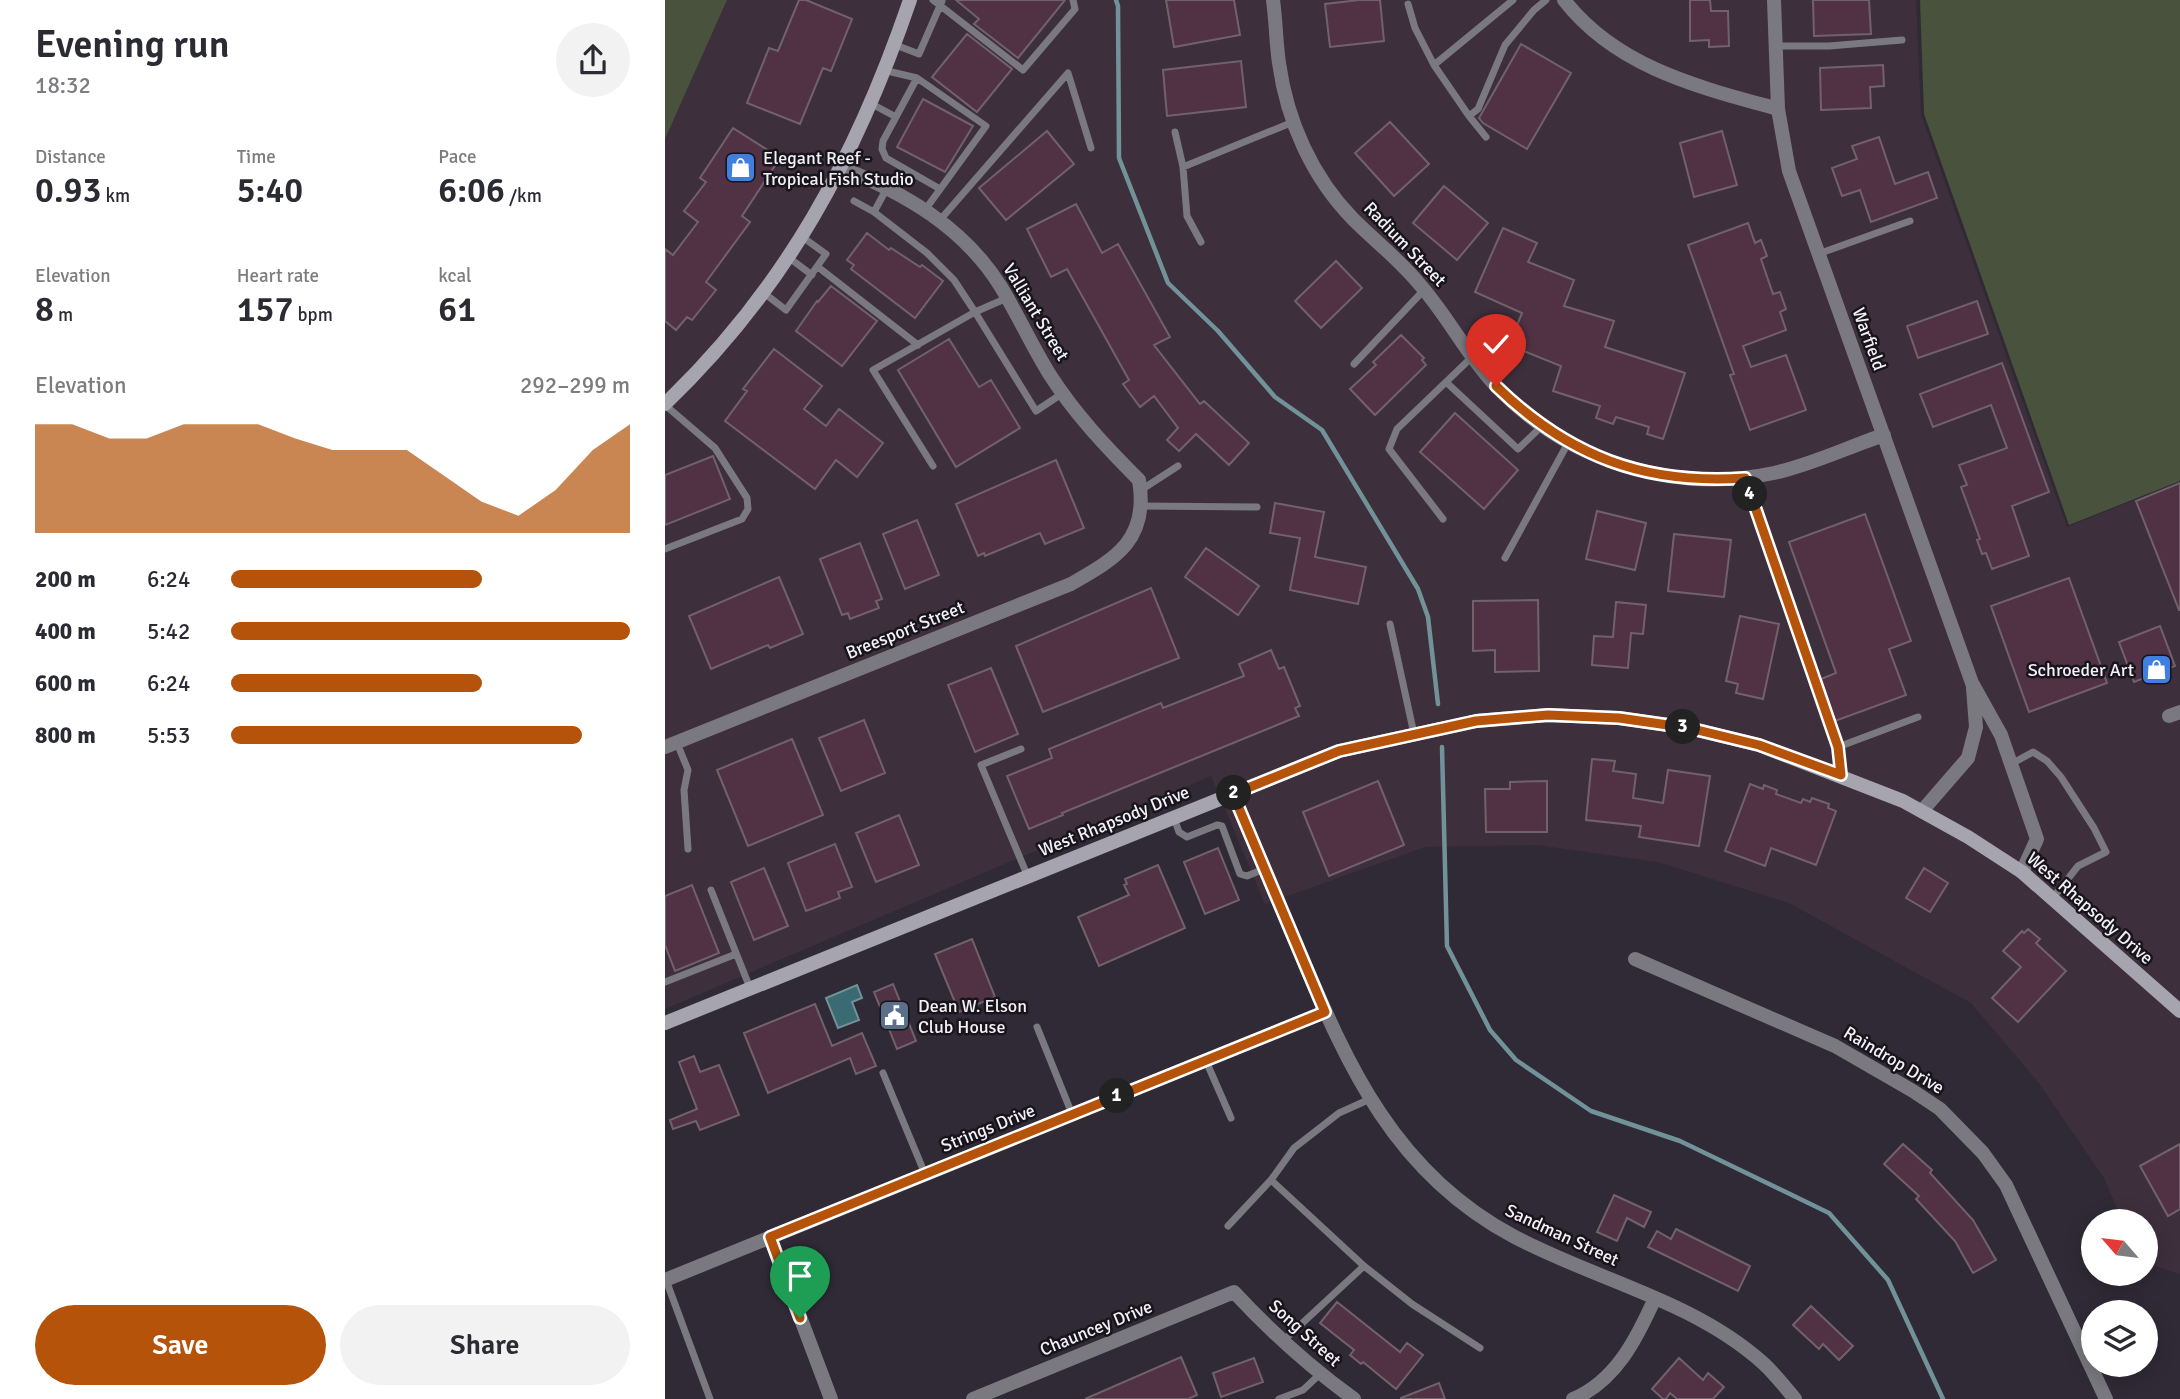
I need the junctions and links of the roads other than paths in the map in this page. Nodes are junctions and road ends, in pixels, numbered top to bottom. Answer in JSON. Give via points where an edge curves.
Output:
{"nodes":[{"id":1,"x":910,"y":0,"type":"edge"},
{"id":2,"x":933,"y":0,"type":"edge"},
{"id":3,"x":1073,"y":0,"type":"edge"},
{"id":4,"x":1273,"y":0,"type":"edge"},
{"id":5,"x":1513,"y":0,"type":"edge"},
{"id":6,"x":1546,"y":0,"type":"edge"},
{"id":7,"x":1564,"y":0,"type":"edge"},
{"id":8,"x":1774,"y":0,"type":"edge"},
{"id":9,"x":941,"y":2,"type":"edge"},
{"id":10,"x":1408,"y":4,"type":"dead end"},
{"id":11,"x":1902,"y":40,"type":"dead end"},
{"id":12,"x":893,"y":44,"type":"junction"},
{"id":13,"x":1776,"y":46,"type":"junction"},
{"id":14,"x":1434,"y":65,"type":"junction"},
{"id":15,"x":883,"y":70,"type":"junction"},
{"id":16,"x":917,"y":78,"type":"junction"},
{"id":17,"x":870,"y":103,"type":"junction"},
{"id":18,"x":1778,"y":109,"type":"junction"},
{"id":19,"x":1469,"y":116,"type":"junction"},
{"id":20,"x":897,"y":117,"type":"junction"},
{"id":21,"x":1293,"y":122,"type":"junction"},
{"id":22,"x":1175,"y":132,"type":"dead end"},
{"id":23,"x":1486,"y":137,"type":"dead end"},
{"id":24,"x":1091,"y":148,"type":"dead end"},
{"id":25,"x":1183,"y":167,"type":"junction"},
{"id":26,"x":842,"y":168,"type":"junction"},
{"id":27,"x":887,"y":187,"type":"junction"},
{"id":28,"x":940,"y":189,"type":"junction"},
{"id":29,"x":854,"y":201,"type":"dead end"},
{"id":30,"x":925,"y":210,"type":"junction"},
{"id":31,"x":874,"y":212,"type":"junction"},
{"id":32,"x":940,"y":220,"type":"junction"},
{"id":33,"x":1910,"y":221,"type":"dead end"},
{"id":34,"x":801,"y":236,"type":"junction"},
{"id":35,"x":1201,"y":242,"type":"dead end"},
{"id":36,"x":1817,"y":254,"type":"junction"},
{"id":37,"x":788,"y":257,"type":"junction"},
{"id":38,"x":818,"y":267,"type":"junction"},
{"id":39,"x":812,"y":275,"type":"junction"},
{"id":40,"x":1425,"y":290,"type":"junction"},
{"id":41,"x":764,"y":293,"type":"junction"},
{"id":42,"x":1007,"y":298,"type":"junction"},
{"id":43,"x":975,"y":312,"type":"junction"},
{"id":44,"x":918,"y":345,"type":"junction"},
{"id":45,"x":1472,"y":357,"type":"junction"},
{"id":46,"x":1354,"y":364,"type":"dead end"},
{"id":47,"x":1446,"y":382,"type":"junction"},
{"id":48,"x":1063,"y":393,"type":"junction"},
{"id":49,"x":665,"y":405,"type":"edge"},
{"id":50,"x":1542,"y":426,"type":"junction"},
{"id":51,"x":1884,"y":435,"type":"junction"},
{"id":52,"x":1568,"y":443,"type":"junction"},
{"id":53,"x":933,"y":466,"type":"dead end"},
{"id":54,"x":1178,"y":466,"type":"dead end"},
{"id":55,"x":1745,"y":478,"type":"junction"},
{"id":56,"x":1140,"y":498,"type":"junction"},
{"id":57,"x":1257,"y":507,"type":"dead end"},
{"id":58,"x":1443,"y":519,"type":"dead end"},
{"id":59,"x":665,"y":549,"type":"edge"},
{"id":60,"x":1505,"y":558,"type":"dead end"},
{"id":61,"x":1390,"y":624,"type":"dead end"},
{"id":62,"x":1972,"y":683,"type":"junction"},
{"id":63,"x":1918,"y":717,"type":"dead end"},
{"id":64,"x":1414,"y":734,"type":"junction"},
{"id":65,"x":671,"y":745,"type":"edge"},
{"id":66,"x":1838,"y":747,"type":"junction"},
{"id":67,"x":1021,"y":749,"type":"dead end"},
{"id":68,"x":2011,"y":764,"type":"junction"},
{"id":69,"x":1841,"y":775,"type":"junction"},
{"id":70,"x":1233,"y":794,"type":"junction"},
{"id":71,"x":1922,"y":811,"type":"junction"},
{"id":72,"x":1174,"y":817,"type":"junction"},
{"id":73,"x":688,"y":849,"type":"dead end"},
{"id":74,"x":1265,"y":869,"type":"junction"},
{"id":75,"x":2022,"y":872,"type":"junction"},
{"id":76,"x":1028,"y":877,"type":"junction"},
{"id":77,"x":711,"y":890,"type":"dead end"},
{"id":78,"x":2052,"y":899,"type":"junction"},
{"id":79,"x":736,"y":954,"type":"junction"},
{"id":80,"x":1635,"y":959,"type":"dead end"},
{"id":81,"x":665,"y":982,"type":"edge"},
{"id":82,"x":750,"y":989,"type":"junction"},
{"id":83,"x":2180,"y":1011,"type":"edge"},
{"id":84,"x":1325,"y":1012,"type":"junction"},
{"id":85,"x":665,"y":1023,"type":"edge"},
{"id":86,"x":1037,"y":1027,"type":"dead end"},
{"id":87,"x":1206,"y":1060,"type":"junction"},
{"id":88,"x":883,"y":1073,"type":"dead end"},
{"id":89,"x":1370,"y":1099,"type":"junction"},
{"id":90,"x":1072,"y":1114,"type":"junction"},
{"id":91,"x":1231,"y":1118,"type":"dead end"},
{"id":92,"x":925,"y":1174,"type":"junction"},
{"id":93,"x":1271,"y":1180,"type":"junction"},
{"id":94,"x":1228,"y":1226,"type":"dead end"},
{"id":95,"x":770,"y":1237,"type":"junction"},
{"id":96,"x":1364,"y":1266,"type":"junction"},
{"id":97,"x":666,"y":1280,"type":"edge"},
{"id":98,"x":1234,"y":1292,"type":"joint"},
{"id":99,"x":1655,"y":1298,"type":"junction"},
{"id":100,"x":1283,"y":1342,"type":"junction"},
{"id":101,"x":1480,"y":1348,"type":"dead end"},
{"id":102,"x":1320,"y":1374,"type":"junction"},
{"id":103,"x":710,"y":1399,"type":"edge"},
{"id":104,"x":831,"y":1399,"type":"edge"},
{"id":105,"x":972,"y":1399,"type":"edge"},
{"id":106,"x":1279,"y":1399,"type":"edge"},
{"id":107,"x":1354,"y":1399,"type":"edge"},
{"id":108,"x":1573,"y":1399,"type":"edge"},
{"id":109,"x":1795,"y":1399,"type":"edge"},
{"id":110,"x":2106,"y":1399,"type":"edge"}],
"edges":[{"from":1,"to":12,"type":"street"},
{"from":2,"to":9,"type":"lane"},
{"from":3,"to":9,"type":"lane","via":[[1075,9],[1023,70]]},
{"from":4,"to":21,"type":"street","name":"Radium Street","via":[[1278,61]]},
{"from":5,"to":14,"type":"lane"},
{"from":6,"to":19,"type":"lane","via":[[1505,45],[1478,108]]},
{"from":7,"to":18,"type":"street","via":[[1592,29],[1640,63],[1692,85]]},
{"from":8,"to":13,"type":"street","name":"Warfield"},
{"from":9,"to":12,"type":"lane","via":[[919,54]]},
{"from":10,"to":14,"type":"lane"},
{"from":11,"to":13,"type":"lane"},
{"from":12,"to":15,"type":"street"},
{"from":13,"to":18,"type":"street","name":"Warfield"},
{"from":14,"to":19,"type":"lane"},
{"from":15,"to":16,"type":"lane"},
{"from":15,"to":17,"type":"street"},
{"from":16,"to":20,"type":"lane"},
{"from":16,"to":28,"type":"lane","via":[[986,126]]},
{"from":17,"to":20,"type":"lane"},
{"from":17,"to":26,"type":"street"},
{"from":18,"to":36,"type":"street","name":"Warfield","via":[[1789,171]]},
{"from":19,"to":23,"type":"lane"},
{"from":20,"to":28,"type":"lane","via":[[883,141],[886,158]]},
{"from":21,"to":25,"type":"lane"},
{"from":21,"to":40,"type":"street","name":"Radium Street","via":[[1333,196]]},
{"from":22,"to":25,"type":"lane"},
{"from":24,"to":32,"type":"lane","via":[[1068,73]]},
{"from":25,"to":35,"type":"lane","via":[[1187,216]]},
{"from":26,"to":27,"type":"street","name":"Valliant Street"},
{"from":26,"to":34,"type":"street"},
{"from":27,"to":30,"type":"street","name":"Valliant Street"},
{"from":27,"to":31,"type":"lane"},
{"from":28,"to":30,"type":"lane"},
{"from":29,"to":31,"type":"lane"},
{"from":30,"to":32,"type":"street","name":"Valliant Street"},
{"from":31,"to":43,"type":"lane","via":[[927,253],[954,280]]},
{"from":32,"to":42,"type":"street","name":"Valliant Street","via":[[982,261]]},
{"from":33,"to":36,"type":"lane"},
{"from":34,"to":37,"type":"street"},
{"from":34,"to":38,"type":"lane","via":[[827,254]]},
{"from":36,"to":51,"type":"street","name":"Warfield"},
{"from":37,"to":39,"type":"lane"},
{"from":37,"to":41,"type":"street"},
{"from":38,"to":39,"type":"lane"},
{"from":38,"to":44,"type":"lane"},
{"from":39,"to":41,"type":"lane","via":[[786,310]]},
{"from":40,"to":45,"type":"street","name":"Radium Street"},
{"from":40,"to":46,"type":"lane"},
{"from":41,"to":49,"type":"street"},
{"from":42,"to":43,"type":"lane"},
{"from":42,"to":48,"type":"street","name":"Valliant Street"},
{"from":43,"to":44,"type":"lane"},
{"from":43,"to":48,"type":"lane","via":[[1036,411]]},
{"from":44,"to":53,"type":"lane","via":[[873,370]]},
{"from":45,"to":47,"type":"lane"},
{"from":45,"to":50,"type":"street","name":"Radium Street","via":[[1496,386]]},
{"from":47,"to":50,"type":"lane","via":[[1518,449]]},
{"from":47,"to":58,"type":"lane","via":[[1397,429],[1388,449]]},
{"from":48,"to":56,"type":"street","name":"Valliant Street","via":[[1084,424],[1139,480]]},
{"from":49,"to":59,"type":"lane","via":[[715,448],[747,498],[748,509],[742,519]]},
{"from":50,"to":52,"type":"street","name":"Radium Street"},
{"from":51,"to":55,"type":"street","name":"Radium Street","via":[[1805,464]]},
{"from":51,"to":62,"type":"street","name":"Warfield"},
{"from":52,"to":55,"type":"street","name":"Radium Street","via":[[1654,474]]},
{"from":52,"to":60,"type":"lane"},
{"from":54,"to":56,"type":"lane"},
{"from":55,"to":66,"type":"lane"},
{"from":56,"to":57,"type":"lane"},
{"from":56,"to":65,"type":"street","name":"Breesport Street","via":[[1140,522],[1125,547],[1071,584]]},
{"from":61,"to":64,"type":"lane"},
{"from":62,"to":68,"type":"street","name":"Warfield","via":[[2001,735]]},
{"from":62,"to":71,"type":"street","name":"Warfield","via":[[1976,727],[1968,758]]},
{"from":63,"to":66,"type":"lane"},
{"from":64,"to":69,"type":"street","name":"West Rhapsody Drive","via":[[1476,721],[1548,715],[1619,718],[1759,745]]},
{"from":64,"to":70,"type":"street","name":"West Rhapsody Drive","via":[[1339,751]]},
{"from":65,"to":73,"type":"lane","via":[[688,770],[684,790]]},
{"from":66,"to":69,"type":"lane"},
{"from":67,"to":76,"type":"lane","via":[[981,765]]},
{"from":68,"to":75,"type":"street","name":"Warfield","via":[[2037,839]]},
{"from":68,"to":78,"type":"lane","via":[[2033,752],[2047,761],[2106,852],[2078,866]]},
{"from":69,"to":71,"type":"street","name":"West Rhapsody Drive"},
{"from":70,"to":72,"type":"street","name":"West Rhapsody Drive"},
{"from":70,"to":74,"type":"street","name":"Sandman Street"},
{"from":71,"to":75,"type":"street","name":"West Rhapsody Drive"},
{"from":72,"to":74,"type":"lane","via":[[1187,837],[1221,826],[1240,874]]},
{"from":72,"to":76,"type":"street","name":"West Rhapsody Drive"},
{"from":74,"to":84,"type":"street","name":"Sandman Street"},
{"from":75,"to":78,"type":"street","name":"West Rhapsody Drive"},
{"from":76,"to":82,"type":"street","name":"West Rhapsody Drive"},
{"from":77,"to":79,"type":"lane"},
{"from":78,"to":83,"type":"street","name":"West Rhapsody Drive"},
{"from":79,"to":81,"type":"lane"},
{"from":79,"to":82,"type":"lane"},
{"from":80,"to":110,"type":"street","name":"Raindrop Drive","via":[[1835,1046],[1940,1110],[1983,1153],[2006,1185]]},
{"from":82,"to":85,"type":"street","name":"West Rhapsody Drive"},
{"from":84,"to":87,"type":"street","name":"Strings Drive"},
{"from":84,"to":89,"type":"street","name":"Sandman Street"},
{"from":86,"to":90,"type":"lane"},
{"from":87,"to":90,"type":"street","name":"Strings Drive"},
{"from":87,"to":91,"type":"lane"},
{"from":88,"to":92,"type":"lane"},
{"from":89,"to":93,"type":"lane","via":[[1339,1113],[1294,1148]]},
{"from":89,"to":99,"type":"street","name":"Sandman Street","via":[[1414,1158],[1478,1214],[1513,1236]]},
{"from":90,"to":92,"type":"street","name":"Strings Drive"},
{"from":92,"to":95,"type":"street","name":"Strings Drive"},
{"from":93,"to":94,"type":"lane"},
{"from":93,"to":96,"type":"lane"},
{"from":95,"to":97,"type":"street","name":"Strings Drive"},
{"from":95,"to":104,"type":"street"},
{"from":96,"to":100,"type":"lane"},
{"from":96,"to":101,"type":"lane"},
{"from":97,"to":103,"type":"lane"},
{"from":98,"to":100,"type":"street","name":"Song Street"},
{"from":98,"to":105,"type":"street","name":"Chauncey Drive"},
{"from":99,"to":108,"type":"street","via":[[1630,1348],[1611,1373]]},
{"from":99,"to":109,"type":"street","name":"Sandman Street","via":[[1738,1344],[1762,1362]]},
{"from":100,"to":102,"type":"street","name":"Song Street"},
{"from":102,"to":106,"type":"lane","via":[[1303,1390]]},
{"from":102,"to":107,"type":"street","name":"Song Street"}]}
